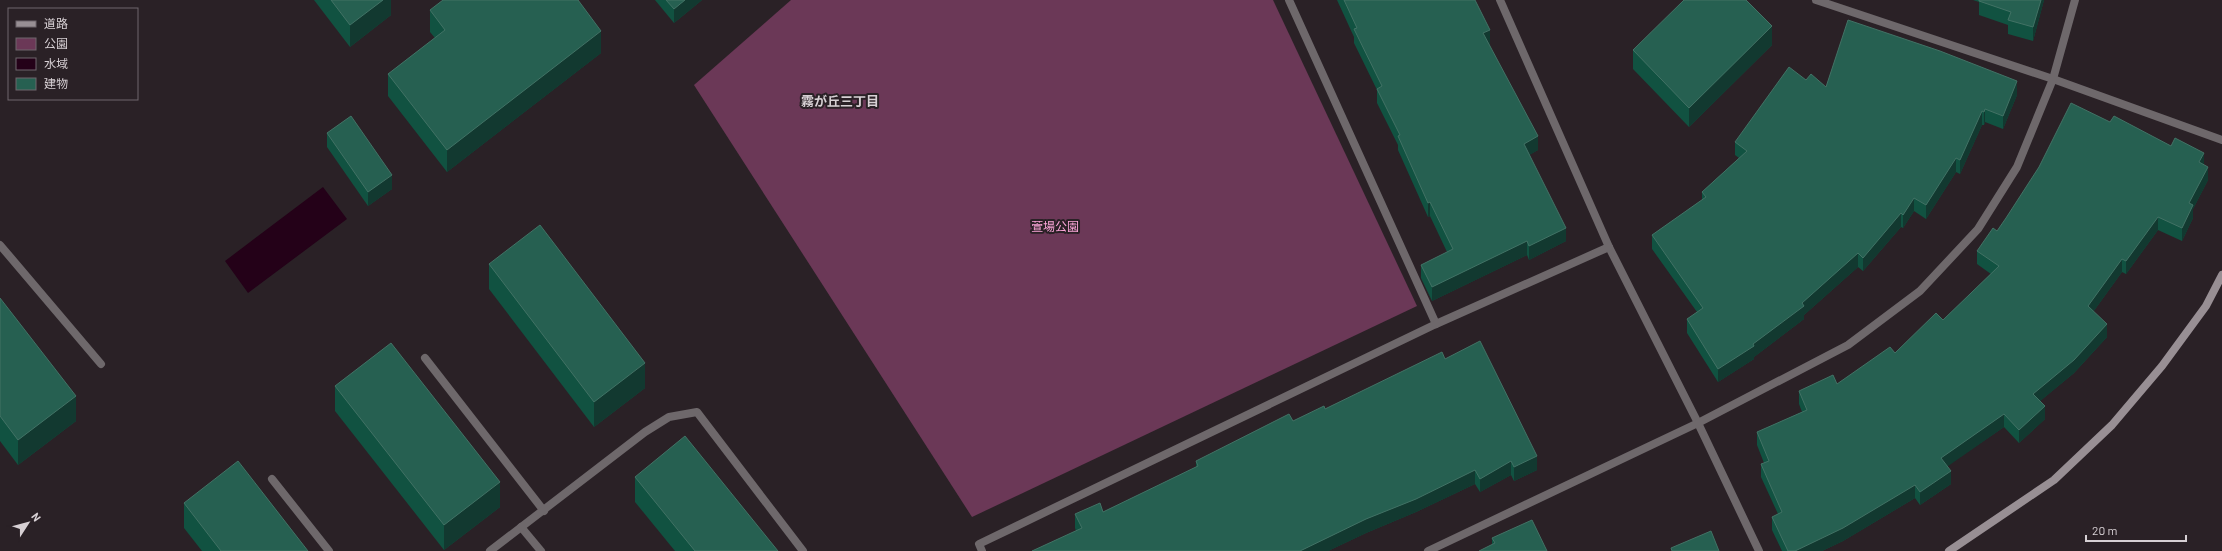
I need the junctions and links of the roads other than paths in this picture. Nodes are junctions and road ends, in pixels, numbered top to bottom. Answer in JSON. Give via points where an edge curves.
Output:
{"nodes":[{"id":1,"x":1289,"y":0,"type":"edge"},
{"id":2,"x":1500,"y":0,"type":"edge"},
{"id":3,"x":1816,"y":0,"type":"edge"},
{"id":4,"x":2075,"y":0,"type":"edge"},
{"id":5,"x":2053,"y":79,"type":"junction"},
{"id":6,"x":2222,"y":140,"type":"edge"},
{"id":7,"x":0,"y":245,"type":"edge"},
{"id":8,"x":1609,"y":247,"type":"junction"},
{"id":9,"x":2222,"y":275,"type":"edge"},
{"id":10,"x":1436,"y":324,"type":"junction"},
{"id":11,"x":425,"y":358,"type":"dead end"},
{"id":12,"x":101,"y":364,"type":"dead end"},
{"id":13,"x":1698,"y":423,"type":"junction"},
{"id":14,"x":272,"y":479,"type":"dead end"},
{"id":15,"x":544,"y":511,"type":"junction"},
{"id":16,"x":521,"y":527,"type":"junction"},
{"id":17,"x":329,"y":551,"type":"edge"},
{"id":18,"x":490,"y":551,"type":"edge"},
{"id":19,"x":541,"y":551,"type":"edge"},
{"id":20,"x":804,"y":551,"type":"edge"},
{"id":21,"x":982,"y":551,"type":"edge"},
{"id":22,"x":1428,"y":551,"type":"edge"},
{"id":23,"x":1758,"y":551,"type":"edge"},
{"id":24,"x":1949,"y":551,"type":"edge"}],
"edges":[{"from":1,"to":10,"type":"street"},
{"from":2,"to":8,"type":"street"},
{"from":3,"to":5,"type":"street"},
{"from":4,"to":5,"type":"street"},
{"from":5,"to":6,"type":"street"},
{"from":5,"to":13,"type":"street","via":[[2017,167],[2006,186],[1978,229],[1920,291],[1848,345]]},
{"from":7,"to":12,"type":"street"},
{"from":8,"to":10,"type":"street"},
{"from":8,"to":13,"type":"street"},
{"from":9,"to":24,"type":"street","via":[[2206,306],[2162,366],[2112,425],[2054,480]]},
{"from":10,"to":21,"type":"street","via":[[979,544]]},
{"from":11,"to":15,"type":"street"},
{"from":13,"to":22,"type":"street"},
{"from":13,"to":23,"type":"street"},
{"from":14,"to":17,"type":"street"},
{"from":15,"to":16,"type":"street"},
{"from":15,"to":20,"type":"street","via":[[644,432],[669,417],[697,412]]},
{"from":16,"to":18,"type":"street"},
{"from":16,"to":19,"type":"street"}]}
